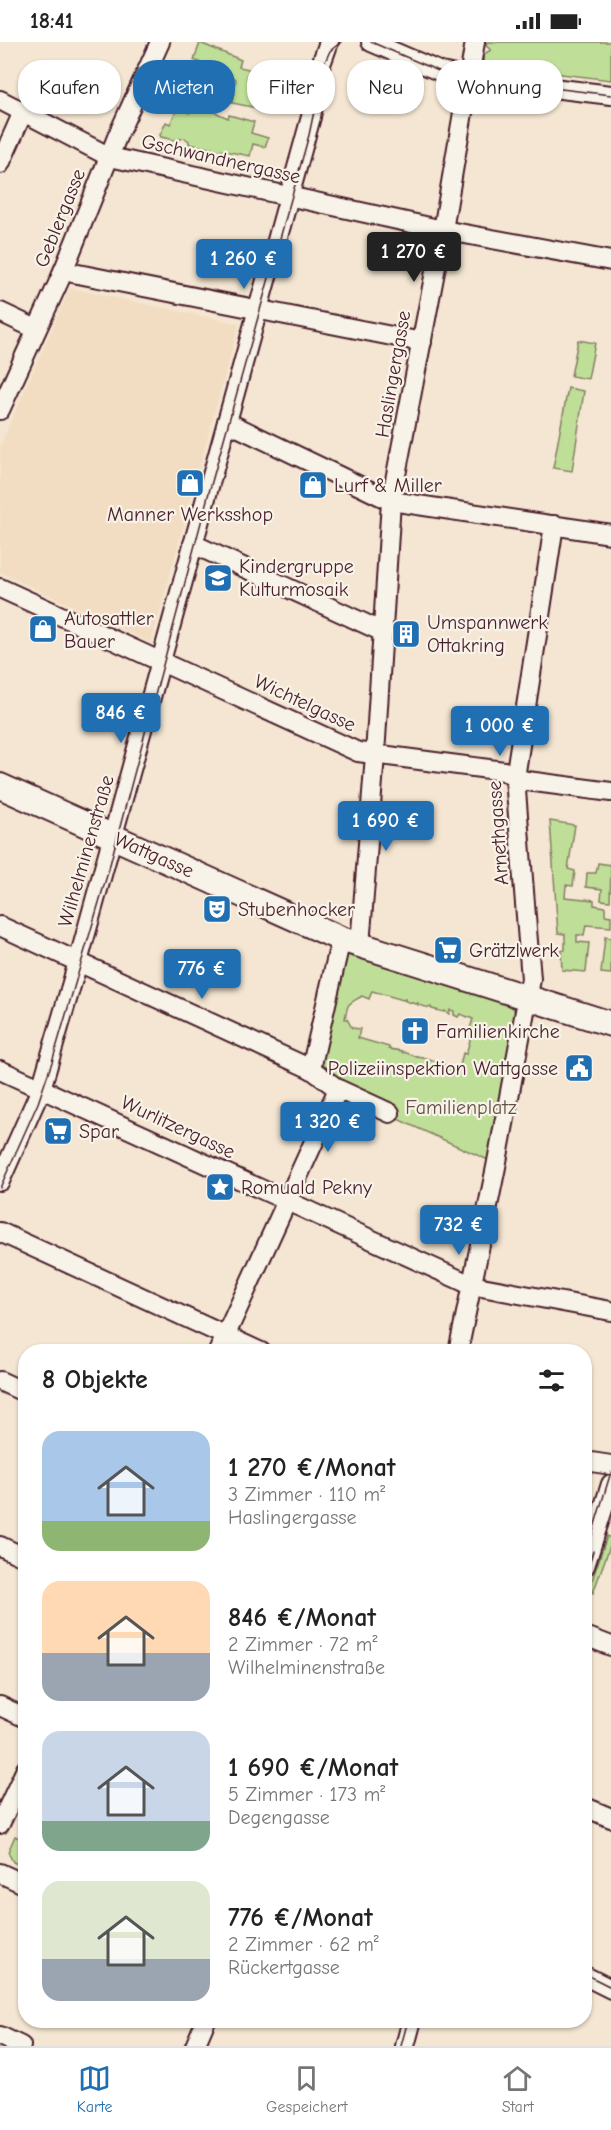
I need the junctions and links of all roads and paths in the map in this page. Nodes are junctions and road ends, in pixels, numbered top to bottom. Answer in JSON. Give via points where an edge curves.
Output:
{"nodes":[{"id":1,"x":160,"y":42,"type":"edge"},
{"id":2,"x":329,"y":42,"type":"edge"},
{"id":3,"x":371,"y":42,"type":"edge"},
{"id":4,"x":475,"y":42,"type":"edge"},
{"id":5,"x":472,"y":60,"type":"edge"},
{"id":6,"x":436,"y":70,"type":"edge"},
{"id":7,"x":563,"y":89,"type":"edge"},
{"id":8,"x":611,"y":95,"type":"edge"},
{"id":9,"x":0,"y":100,"type":"edge"},
{"id":10,"x":18,"y":109,"type":"edge"},
{"id":11,"x":22,"y":114,"type":"edge"},
{"id":12,"x":27,"y":114,"type":"edge"},
{"id":13,"x":463,"y":114,"type":"edge"},
{"id":14,"x":110,"y":157,"type":"junction"},
{"id":15,"x":0,"y":164,"type":"edge"},
{"id":16,"x":288,"y":197,"type":"junction"},
{"id":17,"x":443,"y":230,"type":"junction"},
{"id":18,"x":611,"y":261,"type":"edge"},
{"id":19,"x":63,"y":271,"type":"junction"},
{"id":20,"x":258,"y":308,"type":"junction"},
{"id":21,"x":0,"y":312,"type":"edge"},
{"id":22,"x":36,"y":329,"type":"junction"},
{"id":23,"x":422,"y":342,"type":"junction"},
{"id":24,"x":0,"y":410,"type":"edge"},
{"id":25,"x":226,"y":422,"type":"junction"},
{"id":26,"x":391,"y":501,"type":"junction"},
{"id":27,"x":554,"y":525,"type":"junction"},
{"id":28,"x":611,"y":534,"type":"edge"},
{"id":29,"x":193,"y":544,"type":"junction"},
{"id":30,"x":0,"y":588,"type":"edge"},
{"id":31,"x":383,"y":632,"type":"junction"},
{"id":32,"x":162,"y":662,"type":"junction"},
{"id":33,"x":375,"y":755,"type":"junction"},
{"id":34,"x":515,"y":778,"type":"junction"},
{"id":35,"x":0,"y":786,"type":"edge"},
{"id":36,"x":611,"y":792,"type":"edge"},
{"id":37,"x":114,"y":836,"type":"junction"},
{"id":38,"x":0,"y":926,"type":"edge"},
{"id":39,"x":350,"y":942,"type":"junction"},
{"id":40,"x":78,"y":962,"type":"junction"},
{"id":41,"x":528,"y":997,"type":"junction"},
{"id":42,"x":611,"y":1024,"type":"edge"},
{"id":43,"x":311,"y":1069,"type":"junction"},
{"id":44,"x":0,"y":1070,"type":"edge"},
{"id":45,"x":41,"y":1089,"type":"junction"},
{"id":46,"x":338,"y":1089,"type":"junction"},
{"id":47,"x":390,"y":1113,"type":"dead end"},
{"id":48,"x":0,"y":1181,"type":"edge"},
{"id":49,"x":286,"y":1202,"type":"junction"},
{"id":50,"x":0,"y":1232,"type":"edge"},
{"id":51,"x":471,"y":1285,"type":"junction"},
{"id":52,"x":611,"y":1311,"type":"edge"},
{"id":53,"x":222,"y":1343,"type":"edge"},
{"id":54,"x":460,"y":1344,"type":"edge"},
{"id":55,"x":0,"y":1381,"type":"edge"},
{"id":56,"x":18,"y":1389,"type":"edge"},
{"id":57,"x":592,"y":1462,"type":"edge"},
{"id":58,"x":611,"y":1466,"type":"edge"},
{"id":59,"x":611,"y":1484,"type":"edge"},
{"id":60,"x":592,"y":1544,"type":"edge"},
{"id":61,"x":0,"y":1546,"type":"edge"},
{"id":62,"x":18,"y":1554,"type":"edge"},
{"id":63,"x":592,"y":1638,"type":"edge"},
{"id":64,"x":611,"y":1646,"type":"edge"},
{"id":65,"x":0,"y":1706,"type":"edge"},
{"id":66,"x":18,"y":1714,"type":"edge"},
{"id":67,"x":18,"y":1786,"type":"edge"},
{"id":68,"x":592,"y":1810,"type":"edge"},
{"id":69,"x":611,"y":1818,"type":"edge"},
{"id":70,"x":0,"y":1824,"type":"edge"},
{"id":71,"x":0,"y":1873,"type":"edge"},
{"id":72,"x":18,"y":1881,"type":"edge"},
{"id":73,"x":592,"y":1980,"type":"edge"},
{"id":74,"x":611,"y":1989,"type":"edge"},
{"id":75,"x":203,"y":2028,"type":"edge"},
{"id":76,"x":410,"y":2028,"type":"edge"},
{"id":77,"x":0,"y":2036,"type":"edge"},
{"id":78,"x":21,"y":2046,"type":"edge"},
{"id":79,"x":195,"y":2046,"type":"edge"},
{"id":80,"x":405,"y":2046,"type":"edge"}],
"edges":[{"from":1,"to":14,"type":"street","name":"Geblergasse"},
{"from":2,"to":16,"type":"street","name":"Wilhelminenstraße"},
{"from":3,"to":6,"type":"street"},
{"from":4,"to":5,"type":"street","name":"Haslingergasse"},
{"from":7,"to":8,"type":"street"},
{"from":9,"to":10,"type":"street","name":"Gschwandnergasse"},
{"from":11,"to":15,"type":"street"},
{"from":12,"to":14,"type":"street","name":"Gschwandnergasse"},
{"from":13,"to":17,"type":"street","name":"Haslingergasse"},
{"from":14,"to":16,"type":"street","name":"Gschwandnergasse"},
{"from":14,"to":19,"type":"street","name":"Geblergasse"},
{"from":16,"to":17,"type":"street","name":"Gschwandnergasse"},
{"from":16,"to":20,"type":"street","name":"Wilhelminenstraße"},
{"from":17,"to":18,"type":"street","name":"Gschwandnergasse"},
{"from":17,"to":23,"type":"street","name":"Haslingergasse"},
{"from":19,"to":20,"type":"street"},
{"from":19,"to":22,"type":"street","name":"Geblergasse"},
{"from":20,"to":23,"type":"street"},
{"from":20,"to":25,"type":"street","name":"Wilhelminenstraße"},
{"from":21,"to":22,"type":"street"},
{"from":22,"to":24,"type":"street","name":"Geblergasse"},
{"from":23,"to":26,"type":"street","name":"Haslingergasse"},
{"from":25,"to":26,"type":"street"},
{"from":25,"to":29,"type":"street","name":"Wilhelminenstraße"},
{"from":26,"to":27,"type":"street"},
{"from":26,"to":31,"type":"street","name":"Haslingergasse"},
{"from":27,"to":28,"type":"street"},
{"from":27,"to":34,"type":"street","name":"Arnethgasse"},
{"from":29,"to":31,"type":"street"},
{"from":29,"to":32,"type":"street","name":"Wilhelminenstraße"},
{"from":30,"to":32,"type":"street","name":"Wichtelgasse"},
{"from":31,"to":33,"type":"street","name":"Haslingergasse"},
{"from":32,"to":33,"type":"street","name":"Wichtelgasse","via":[[358,753]]},
{"from":32,"to":37,"type":"street","name":"Wilhelminenstraße"},
{"from":33,"to":34,"type":"street","name":"Wichtelgasse","via":[[504,771]]},
{"from":33,"to":39,"type":"street","name":"Haslingergasse"},
{"from":34,"to":36,"type":"street","name":"Wichtelgasse"},
{"from":34,"to":41,"type":"street","name":"Arnethgasse","via":[[531,979]]},
{"from":35,"to":37,"type":"main road","name":"Wattgasse"},
{"from":37,"to":39,"type":"main road","name":"Wattgasse"},
{"from":37,"to":40,"type":"street","name":"Wilhelminenstraße"},
{"from":38,"to":40,"type":"street"},
{"from":39,"to":41,"type":"main road"},
{"from":39,"to":43,"type":"street"},
{"from":40,"to":43,"type":"street"},
{"from":40,"to":45,"type":"street","name":"Wilhelminenstraße"},
{"from":41,"to":42,"type":"main road"},
{"from":41,"to":51,"type":"street"},
{"from":43,"to":46,"type":"street"},
{"from":44,"to":45,"type":"street","name":"Wurlitzergasse"},
{"from":45,"to":48,"type":"street","name":"Wilhelminenstraße"},
{"from":45,"to":49,"type":"street","name":"Wurlitzergasse"},
{"from":46,"to":47,"type":"street"},
{"from":46,"to":49,"type":"street"},
{"from":49,"to":51,"type":"street","name":"Wurlitzergasse"},
{"from":49,"to":53,"type":"street"},
{"from":50,"to":53,"type":"street"},
{"from":51,"to":52,"type":"street","name":"Wurlitzergasse"},
{"from":51,"to":54,"type":"street"},
{"from":55,"to":56,"type":"street"},
{"from":57,"to":58,"type":"street"},
{"from":59,"to":60,"type":"street"},
{"from":61,"to":62,"type":"street"},
{"from":63,"to":64,"type":"street"},
{"from":65,"to":66,"type":"street"},
{"from":67,"to":70,"type":"street"},
{"from":68,"to":69,"type":"street"},
{"from":71,"to":72,"type":"street"},
{"from":73,"to":74,"type":"street"},
{"from":75,"to":79,"type":"street"},
{"from":76,"to":80,"type":"street"},
{"from":77,"to":78,"type":"street"}]}
